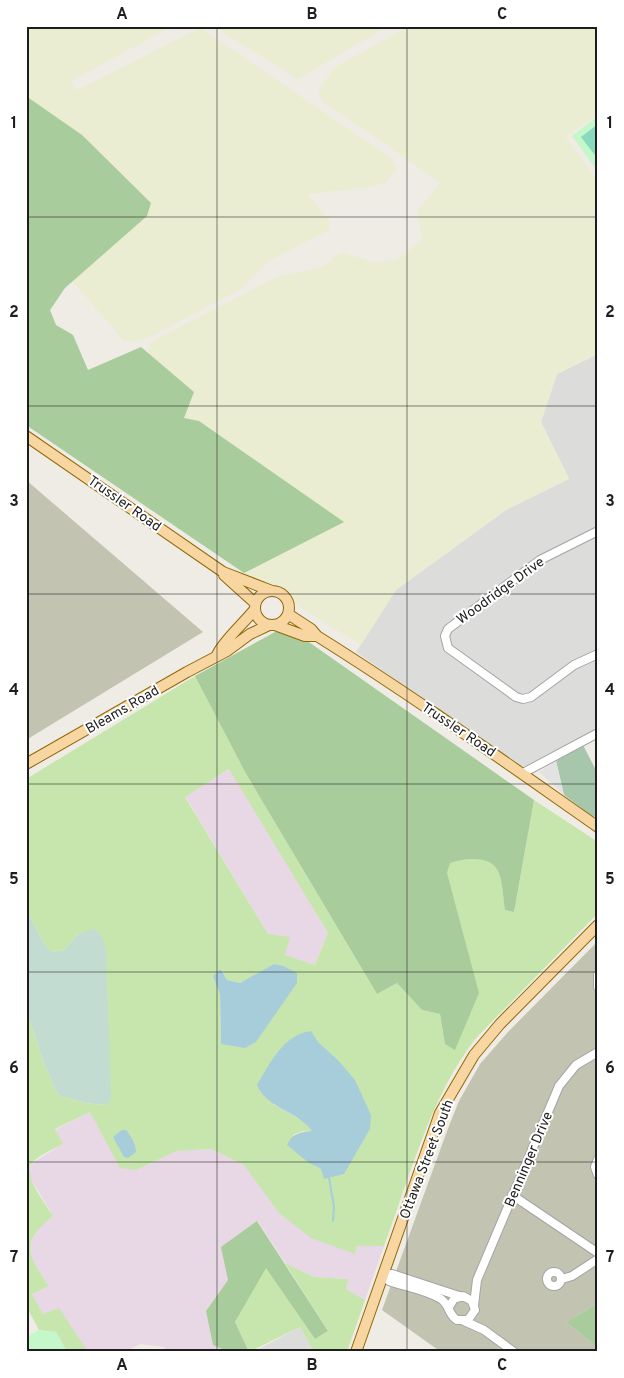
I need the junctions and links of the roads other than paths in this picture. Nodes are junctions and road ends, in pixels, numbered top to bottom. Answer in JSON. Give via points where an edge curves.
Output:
{"nodes":[{"id":1,"x":26,"y":436,"type":"edge"},
{"id":2,"x":598,"y":530,"type":"edge"},
{"id":3,"x":222,"y":572,"type":"junction"},
{"id":4,"x":272,"y":591,"type":"junction"},
{"id":5,"x":255,"y":606,"type":"junction"},
{"id":6,"x":288,"y":614,"type":"junction"},
{"id":7,"x":272,"y":625,"type":"junction"},
{"id":8,"x":317,"y":636,"type":"junction"},
{"id":9,"x":598,"y":654,"type":"edge"},
{"id":10,"x":217,"y":655,"type":"junction"},
{"id":11,"x":598,"y":733,"type":"edge"},
{"id":12,"x":26,"y":764,"type":"edge"},
{"id":13,"x":523,"y":773,"type":"junction"},
{"id":14,"x":598,"y":827,"type":"edge"},
{"id":15,"x":598,"y":924,"type":"edge"},
{"id":16,"x":598,"y":974,"type":"edge"},
{"id":17,"x":598,"y":987,"type":"edge"},
{"id":18,"x":598,"y":1052,"type":"edge"},
{"id":19,"x":598,"y":1159,"type":"edge"},
{"id":20,"x":598,"y":1175,"type":"edge"},
{"id":21,"x":512,"y":1195,"type":"junction"},
{"id":22,"x":598,"y":1253,"type":"edge"},
{"id":23,"x":598,"y":1259,"type":"edge"},
{"id":24,"x":383,"y":1276,"type":"junction"},
{"id":25,"x":562,"y":1279,"type":"dead end"},
{"id":26,"x":477,"y":1280,"type":"junction"},
{"id":27,"x":461,"y":1296,"type":"junction"},
{"id":28,"x":449,"y":1307,"type":"junction"},
{"id":29,"x":474,"y":1308,"type":"junction"},
{"id":30,"x":464,"y":1321,"type":"junction"},
{"id":31,"x":484,"y":1330,"type":"junction"},
{"id":32,"x":356,"y":1352,"type":"edge"},
{"id":33,"x":514,"y":1352,"type":"edge"}],
"edges":[{"from":1,"to":3,"type":"main road","name":"Trussler Road"},
{"from":2,"to":9,"type":"street","name":"Woodridge Drive","via":[[540,560],[448,629],[444,636],[448,648],[523,699],[531,697],[574,665]]},
{"from":3,"to":4,"type":"main road","name":"Trussler Road"},
{"from":3,"to":5,"type":"main road","name":"Trussler Road"},
{"from":4,"to":5,"type":"main road","via":[[261,594]]},
{"from":4,"to":6,"type":"main road","via":[[286,598]]},
{"from":5,"to":7,"type":"main road","via":[[259,620]]},
{"from":5,"to":10,"type":"main road","name":"Bleams Road","via":[[220,647]]},
{"from":6,"to":7,"type":"main road","via":[[280,623]]},
{"from":6,"to":8,"type":"main road","name":"Trussler Road"},
{"from":7,"to":8,"type":"main road","name":"Trussler Road","via":[[305,636]]},
{"from":7,"to":10,"type":"main road","name":"Bleams Road","via":[[250,634]]},
{"from":8,"to":13,"type":"main road","name":"Trussler Road"},
{"from":10,"to":12,"type":"main road","name":"Bleams Road"},
{"from":11,"to":13,"type":"street"},
{"from":13,"to":14,"type":"main road","name":"Trussler Road"},
{"from":15,"to":24,"type":"main road","name":"Ottawa Street South","via":[[500,1024],[474,1055],[456,1084],[440,1113]]},
{"from":16,"to":17,"type":"street"},
{"from":18,"to":21,"type":"street","name":"Benninger Drive","via":[[576,1065],[560,1086]]},
{"from":19,"to":20,"type":"street","via":[[595,1167]]},
{"from":21,"to":22,"type":"street"},
{"from":21,"to":26,"type":"street","name":"Benninger Drive"},
{"from":23,"to":25,"type":"street"},
{"from":24,"to":27,"type":"street","via":[[392,1274]]},
{"from":24,"to":28,"type":"street","via":[[436,1296]]},
{"from":24,"to":32,"type":"main road","name":"Ottawa Street South"},
{"from":26,"to":27,"type":"street","name":"Benninger Drive"},
{"from":26,"to":29,"type":"street","name":"Benninger Drive"},
{"from":27,"to":28,"type":"street","name":"Benninger Drive"},
{"from":27,"to":29,"type":"street","via":[[470,1299]]},
{"from":28,"to":30,"type":"street","via":[[453,1318]]},
{"from":29,"to":30,"type":"street","via":[[471,1318]]},
{"from":29,"to":31,"type":"street"},
{"from":30,"to":31,"type":"street"},
{"from":31,"to":33,"type":"street"}]}
